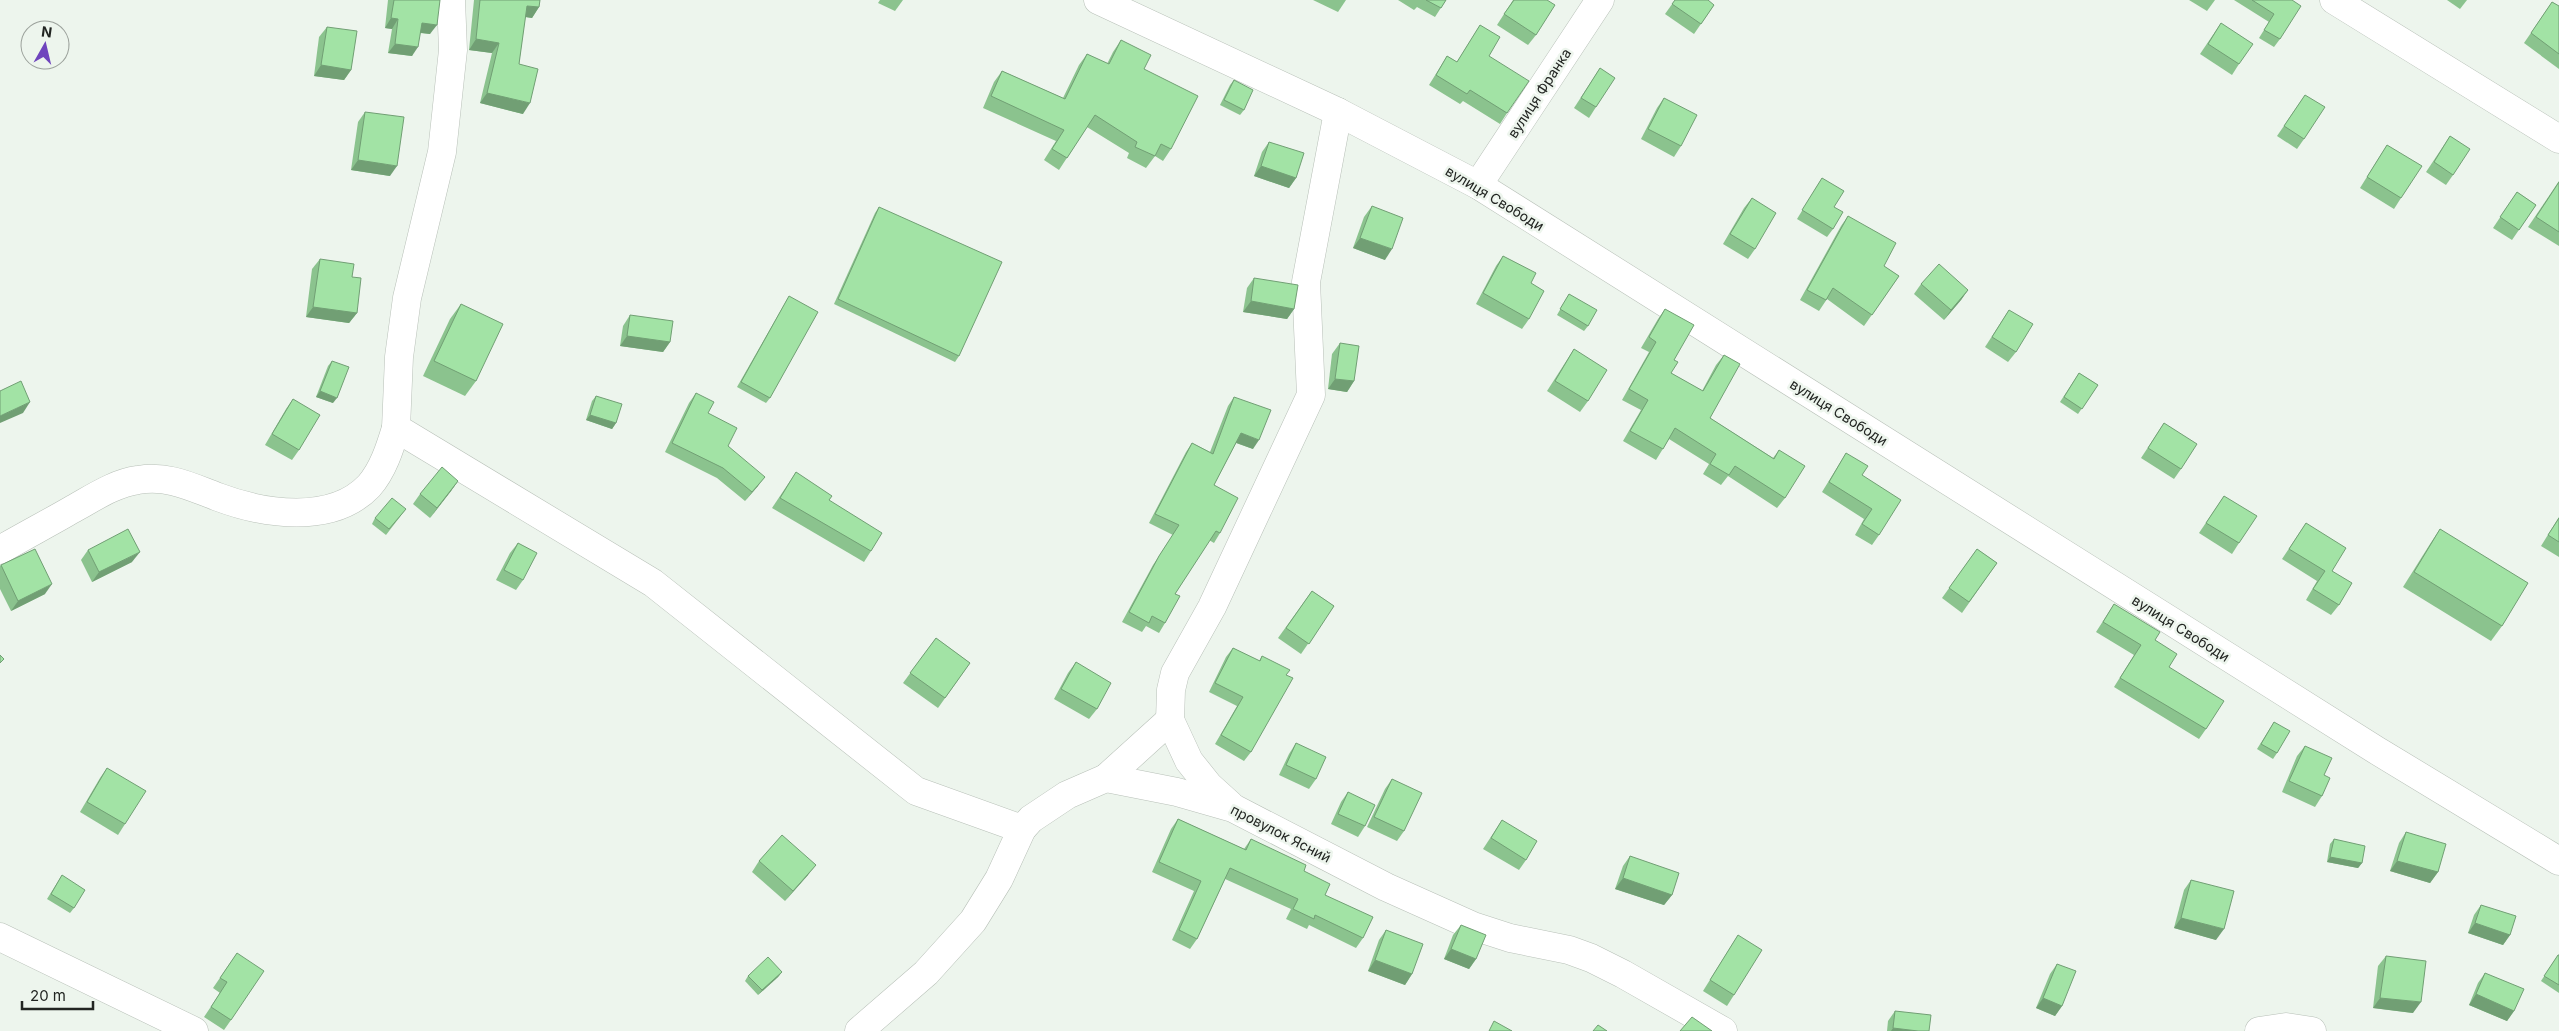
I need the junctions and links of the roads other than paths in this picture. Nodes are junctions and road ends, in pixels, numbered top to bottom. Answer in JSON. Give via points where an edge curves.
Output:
{"nodes":[{"id":1,"x":451,"y":0,"type":"edge"},
{"id":2,"x":1098,"y":0,"type":"edge"},
{"id":3,"x":1600,"y":0,"type":"edge"},
{"id":4,"x":2334,"y":0,"type":"edge"},
{"id":5,"x":1338,"y":112,"type":"junction"},
{"id":6,"x":2559,"y":139,"type":"edge"},
{"id":7,"x":1478,"y":185,"type":"junction"},
{"id":8,"x":396,"y":428,"type":"junction"},
{"id":9,"x":0,"y":550,"type":"edge"},
{"id":10,"x":1170,"y":720,"type":"junction"},
{"id":11,"x":1106,"y":778,"type":"junction"},
{"id":12,"x":1233,"y":808,"type":"junction"},
{"id":13,"x":1022,"y":829,"type":"junction"},
{"id":14,"x":2559,"y":861,"type":"edge"},
{"id":15,"x":0,"y":937,"type":"edge"},
{"id":16,"x":194,"y":1031,"type":"edge"},
{"id":17,"x":860,"y":1031,"type":"edge"},
{"id":18,"x":1722,"y":1031,"type":"edge"},
{"id":19,"x":2259,"y":1031,"type":"edge"},
{"id":20,"x":2312,"y":1031,"type":"edge"}],
"edges":[{"from":1,"to":8,"type":"street","via":[[453,50],[442,152],[406,298]]},
{"from":2,"to":5,"type":"street","name":"вулиця Свободи"},
{"from":3,"to":7,"type":"street","name":"вулиця Франка"},
{"from":4,"to":6,"type":"street"},
{"from":5,"to":7,"type":"street","name":"вулиця Свободи"},
{"from":5,"to":10,"type":"street","via":[[1306,282],[1311,395],[1212,607],[1175,673]]},
{"from":7,"to":14,"type":"street","name":"вулиця Свободи","via":[[2376,750]]},
{"from":8,"to":9,"type":"street","via":[[389,453],[369,486],[344,504],[310,511],[278,512],[236,503],[185,483],[138,480],[107,490]]},
{"from":8,"to":13,"type":"street","via":[[653,582],[916,791]]},
{"from":10,"to":11,"type":"street"},
{"from":10,"to":12,"type":"street","via":[[1189,761]]},
{"from":11,"to":12,"type":"street","name":"провулок Ясний","via":[[1178,792]]},
{"from":11,"to":13,"type":"street","via":[[1067,794]]},
{"from":12,"to":18,"type":"street","name":"провулок Ясний","via":[[1386,887],[1473,926],[1591,958]]},
{"from":13,"to":17,"type":"street","via":[[999,879],[973,921],[926,973]]},
{"from":15,"to":16,"type":"street"},
{"from":19,"to":20,"type":"street","via":[[2286,1027]]}]}
